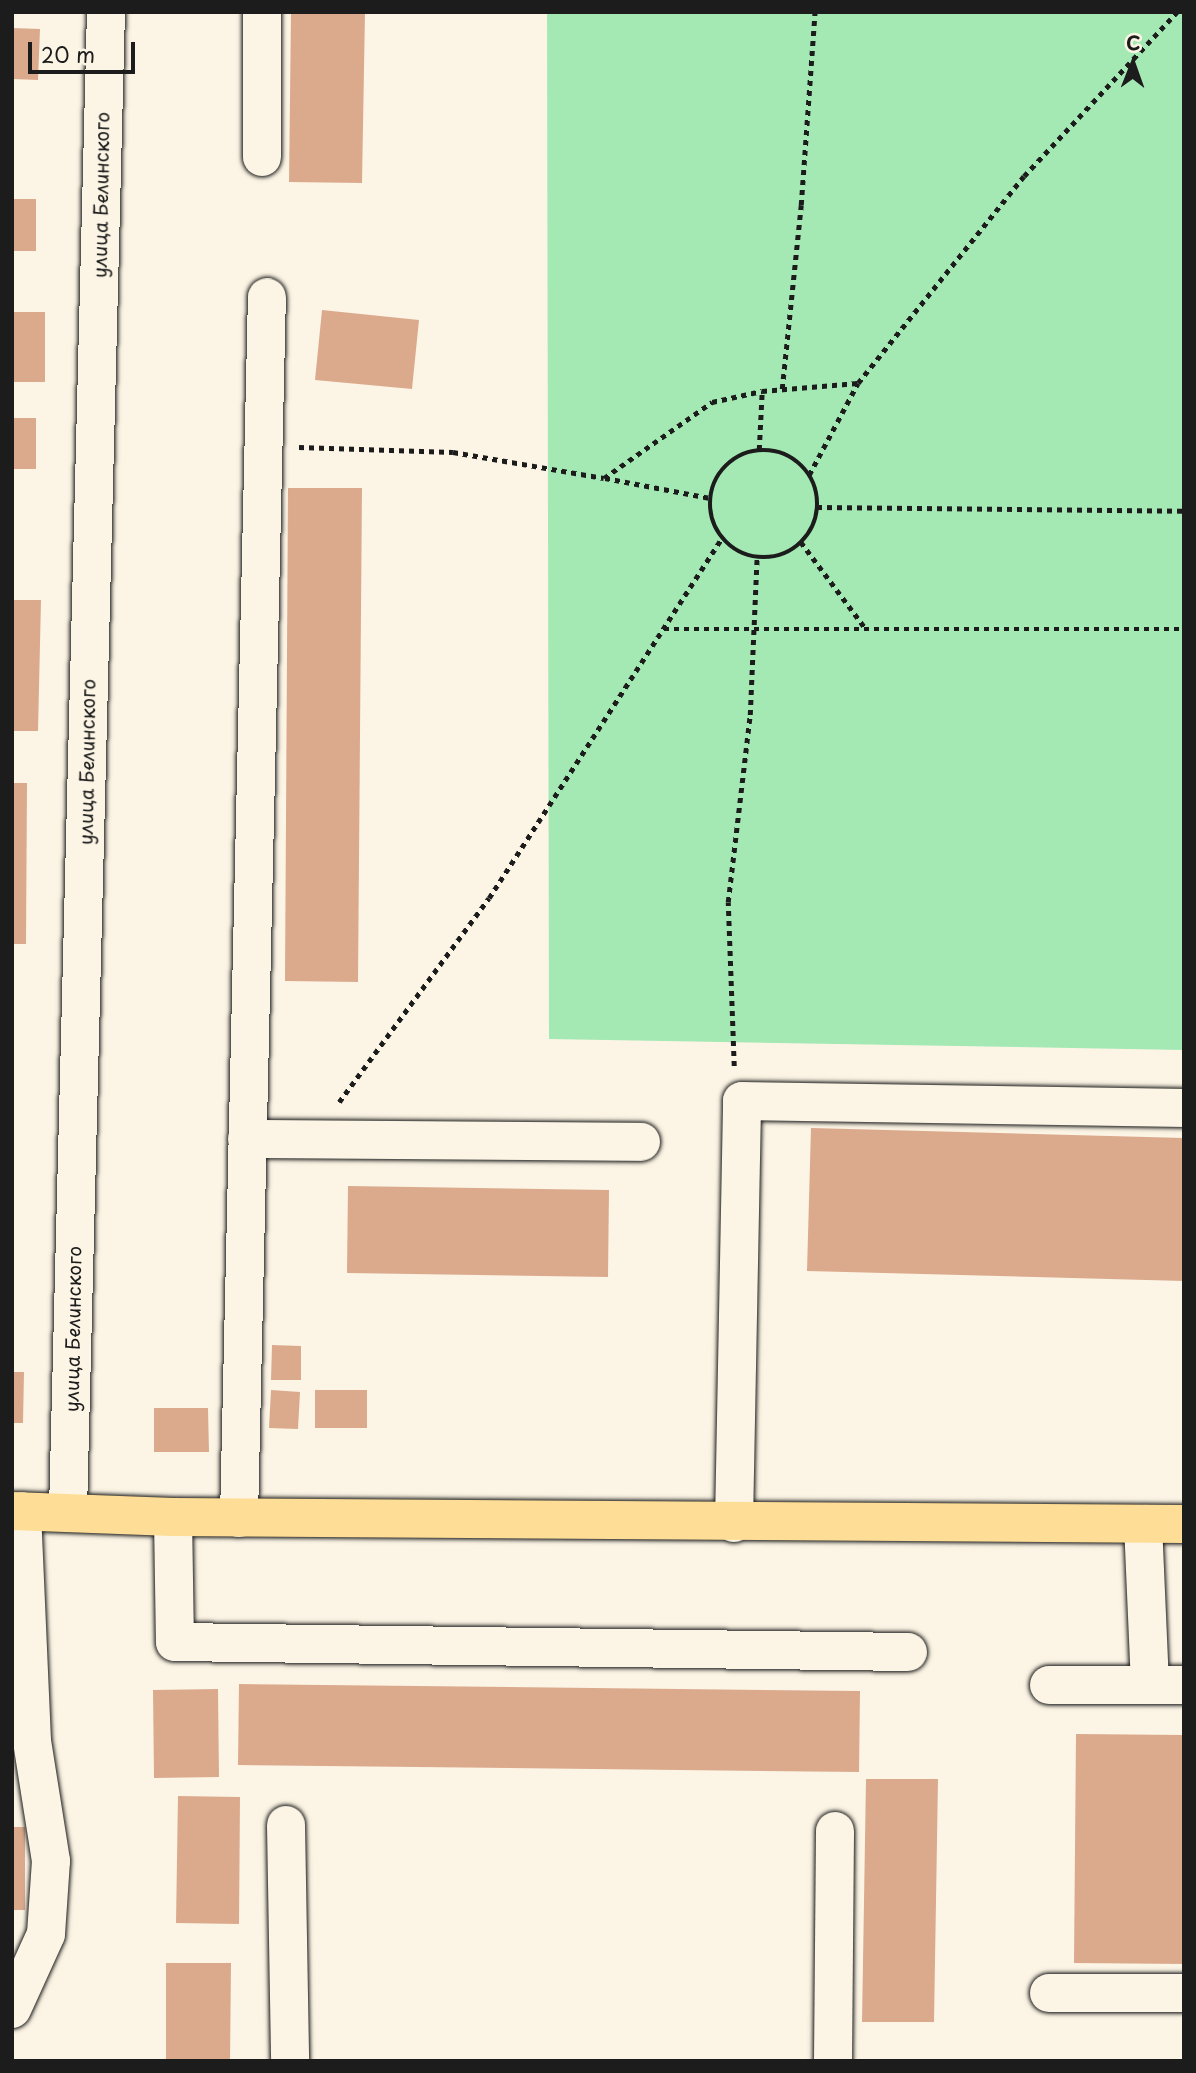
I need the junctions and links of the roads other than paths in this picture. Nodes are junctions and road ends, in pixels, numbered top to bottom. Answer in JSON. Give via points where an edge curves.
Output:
{"nodes":[{"id":1,"x":106,"y":12,"type":"edge"},
{"id":2,"x":262,"y":12,"type":"edge"},
{"id":3,"x":262,"y":157,"type":"dead end"},
{"id":4,"x":267,"y":297,"type":"dead end"},
{"id":5,"x":1184,"y":1108,"type":"edge"},
{"id":6,"x":247,"y":1139,"type":"junction"},
{"id":7,"x":641,"y":1142,"type":"dead end"},
{"id":8,"x":17,"y":1511,"type":"edge"},
{"id":9,"x":68,"y":1511,"type":"junction"},
{"id":10,"x":173,"y":1517,"type":"junction"},
{"id":11,"x":239,"y":1518,"type":"junction"},
{"id":12,"x":734,"y":1524,"type":"junction"},
{"id":13,"x":1143,"y":1524,"type":"junction"},
{"id":14,"x":1184,"y":1524,"type":"edge"},
{"id":15,"x":908,"y":1651,"type":"dead end"},
{"id":16,"x":1049,"y":1685,"type":"dead end"},
{"id":17,"x":1167,"y":1685,"type":"edge"},
{"id":18,"x":25,"y":1783,"type":"edge"},
{"id":19,"x":286,"y":1825,"type":"dead end"},
{"id":20,"x":835,"y":1831,"type":"dead end"},
{"id":21,"x":1049,"y":1993,"type":"dead end"},
{"id":22,"x":1184,"y":1993,"type":"edge"},
{"id":23,"x":12,"y":2009,"type":"edge"},
{"id":24,"x":290,"y":2061,"type":"edge"},
{"id":25,"x":833,"y":2061,"type":"edge"}],
"edges":[{"from":1,"to":9,"type":"street","name":"улица Белинского"},
{"from":2,"to":3,"type":"street"},
{"from":4,"to":6,"type":"street"},
{"from":5,"to":12,"type":"street","via":[[742,1101]]},
{"from":6,"to":7,"type":"street"},
{"from":6,"to":11,"type":"street"},
{"from":8,"to":9,"type":"main road"},
{"from":8,"to":18,"type":"street","via":[[32,1741]]},
{"from":9,"to":10,"type":"main road"},
{"from":10,"to":11,"type":"main road"},
{"from":10,"to":15,"type":"street","via":[[175,1642]]},
{"from":11,"to":12,"type":"main road"},
{"from":12,"to":13,"type":"main road"},
{"from":13,"to":14,"type":"main road"},
{"from":13,"to":17,"type":"street"},
{"from":16,"to":17,"type":"street"},
{"from":18,"to":23,"type":"street","via":[[51,1861],[46,1934]]},
{"from":19,"to":24,"type":"street"},
{"from":20,"to":25,"type":"street"},
{"from":21,"to":22,"type":"street"}]}
